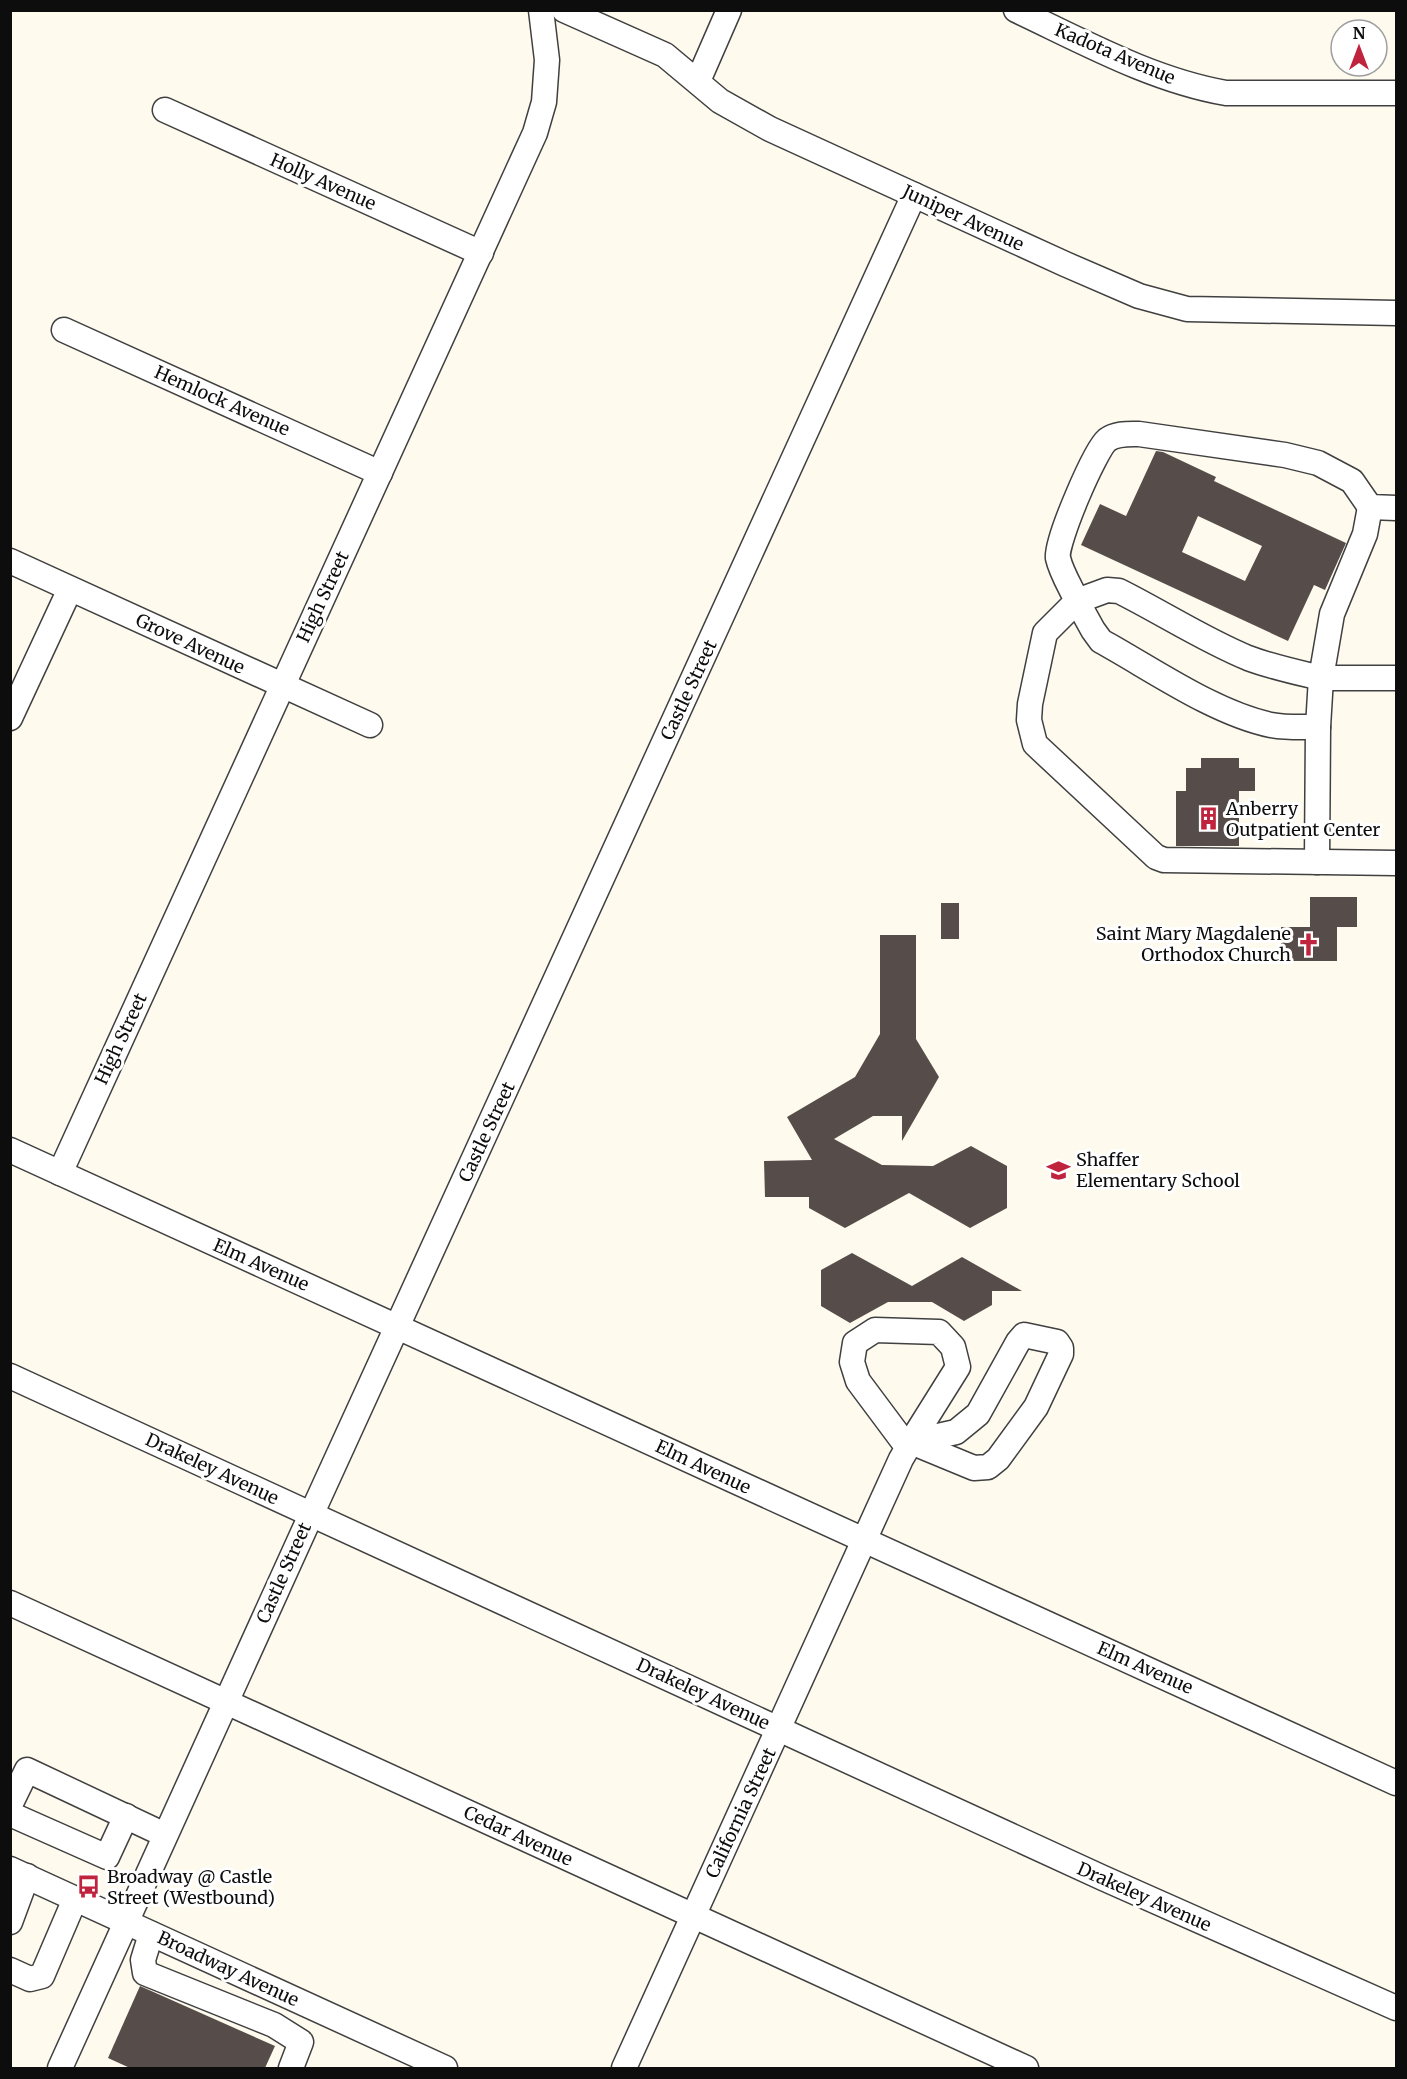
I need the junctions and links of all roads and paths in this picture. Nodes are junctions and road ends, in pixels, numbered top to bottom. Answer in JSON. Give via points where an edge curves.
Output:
{"nodes":[{"id":1,"x":541,"y":10,"type":"edge"},
{"id":2,"x":564,"y":10,"type":"edge"},
{"id":3,"x":729,"y":10,"type":"edge"},
{"id":4,"x":1016,"y":10,"type":"edge"},
{"id":5,"x":698,"y":81,"type":"junction"},
{"id":6,"x":1396,"y":93,"type":"edge"},
{"id":7,"x":165,"y":110,"type":"dead end"},
{"id":8,"x":914,"y":195,"type":"junction"},
{"id":9,"x":481,"y":253,"type":"junction"},
{"id":10,"x":1396,"y":313,"type":"edge"},
{"id":11,"x":64,"y":330,"type":"dead end"},
{"id":12,"x":380,"y":473,"type":"junction"},
{"id":13,"x":1370,"y":507,"type":"junction"},
{"id":14,"x":1396,"y":508,"type":"edge"},
{"id":15,"x":10,"y":561,"type":"edge"},
{"id":16,"x":70,"y":589,"type":"junction"},
{"id":17,"x":1077,"y":601,"type":"junction"},
{"id":18,"x":1321,"y":678,"type":"junction"},
{"id":19,"x":1396,"y":678,"type":"edge"},
{"id":20,"x":282,"y":686,"type":"junction"},
{"id":21,"x":10,"y":718,"type":"edge"},
{"id":22,"x":370,"y":725,"type":"dead end"},
{"id":23,"x":1318,"y":726,"type":"junction"},
{"id":24,"x":1317,"y":862,"type":"junction"},
{"id":25,"x":1396,"y":863,"type":"edge"},
{"id":26,"x":10,"y":1150,"type":"edge"},
{"id":27,"x":60,"y":1173,"type":"junction"},
{"id":28,"x":398,"y":1327,"type":"junction"},
{"id":29,"x":10,"y":1376,"type":"edge"},
{"id":30,"x":907,"y":1450,"type":"junction"},
{"id":31,"x":310,"y":1515,"type":"junction"},
{"id":32,"x":865,"y":1541,"type":"junction"},
{"id":33,"x":10,"y":1603,"type":"edge"},
{"id":34,"x":225,"y":1702,"type":"junction"},
{"id":35,"x":779,"y":1729,"type":"junction"},
{"id":36,"x":1396,"y":1783,"type":"edge"},
{"id":37,"x":10,"y":1805,"type":"edge"},
{"id":38,"x":10,"y":1814,"type":"edge"},
{"id":39,"x":126,"y":1816,"type":"junction"},
{"id":40,"x":165,"y":1835,"type":"junction"},
{"id":41,"x":19,"y":1873,"type":"edge"},
{"id":42,"x":75,"y":1899,"type":"junction"},
{"id":43,"x":693,"y":1917,"type":"junction"},
{"id":44,"x":10,"y":1922,"type":"edge"},
{"id":45,"x":126,"y":1922,"type":"junction"},
{"id":46,"x":151,"y":1934,"type":"junction"},
{"id":47,"x":10,"y":1970,"type":"edge"},
{"id":48,"x":1396,"y":2008,"type":"edge"},
{"id":49,"x":60,"y":2068,"type":"edge"},
{"id":50,"x":291,"y":2068,"type":"edge"},
{"id":51,"x":445,"y":2068,"type":"edge"},
{"id":52,"x":624,"y":2068,"type":"edge"},
{"id":53,"x":1026,"y":2068,"type":"edge"}],
"edges":[{"from":1,"to":9,"type":"street","name":"High Street","via":[[547,60],[544,102],[536,133]]},
{"from":2,"to":5,"type":"street","name":"Juniper Avenue","via":[[665,55]]},
{"from":3,"to":5,"type":"street"},
{"from":4,"to":6,"type":"street","name":"Kadota Avenue","via":[[1145,70],[1199,88],[1226,93]]},
{"from":5,"to":8,"type":"street","name":"Juniper Avenue","via":[[720,101],[770,129]]},
{"from":7,"to":9,"type":"street","name":"Holly Avenue"},
{"from":8,"to":10,"type":"street","name":"Juniper Avenue","via":[[1139,296],[1187,309]]},
{"from":8,"to":28,"type":"street","name":"Castle Street"},
{"from":9,"to":12,"type":"street","name":"High Street"},
{"from":11,"to":12,"type":"street","name":"Hemlock Avenue"},
{"from":12,"to":20,"type":"street","name":"High Street"},
{"from":13,"to":14,"type":"street"},
{"from":13,"to":17,"type":"street","via":[[1352,482],[1318,463],[1249,449],[1138,434],[1118,435],[1107,440],[1065,524],[1058,557]]},
{"from":13,"to":18,"type":"street","via":[[1365,534],[1332,614]]},
{"from":15,"to":16,"type":"street","name":"Grove Avenue"},
{"from":16,"to":20,"type":"street","name":"Grove Avenue"},
{"from":16,"to":21,"type":"street"},
{"from":17,"to":18,"type":"street","via":[[1107,590],[1119,591],[1249,658]]},
{"from":17,"to":23,"type":"street","via":[[1101,641],[1178,685],[1227,710],[1272,725]]},
{"from":17,"to":24,"type":"street","via":[[1045,633],[1030,704],[1035,744],[1156,857],[1172,861]]},
{"from":18,"to":19,"type":"street"},
{"from":18,"to":23,"type":"street"},
{"from":20,"to":22,"type":"street","name":"Grove Avenue"},
{"from":20,"to":27,"type":"street","name":"High Street"},
{"from":23,"to":24,"type":"street"},
{"from":24,"to":25,"type":"street"},
{"from":26,"to":27,"type":"street","name":"Elm Avenue"},
{"from":27,"to":28,"type":"street","name":"Elm Avenue"},
{"from":28,"to":31,"type":"street","name":"Castle Street"},
{"from":28,"to":32,"type":"street","name":"Elm Avenue"},
{"from":29,"to":31,"type":"street","name":"Drakeley Avenue"},
{"from":30,"to":30,"type":"street","name":"California Street","via":[[958,1367],[953,1347],[939,1332],[875,1330],[855,1343],[852,1362],[858,1381]]},
{"from":30,"to":30,"type":"street","via":[[974,1468],[988,1467],[1036,1407],[1061,1354],[1057,1342],[1024,1335],[978,1414],[956,1432]]},
{"from":30,"to":32,"type":"street","name":"California Street"},
{"from":31,"to":34,"type":"street","name":"Castle Street"},
{"from":31,"to":35,"type":"street","name":"Drakeley Avenue"},
{"from":32,"to":35,"type":"street","name":"California Street"},
{"from":32,"to":36,"type":"street","name":"Elm Avenue"},
{"from":33,"to":34,"type":"street","name":"Cedar Avenue"},
{"from":34,"to":40,"type":"street","name":"Castle Street"},
{"from":34,"to":43,"type":"street","name":"Cedar Avenue"},
{"from":35,"to":43,"type":"street","name":"California Street"},
{"from":35,"to":48,"type":"street","name":"Drakeley Avenue"},
{"from":37,"to":39,"type":"street","via":[[27,1770]]},
{"from":38,"to":39,"type":"street","via":[[107,1857]]},
{"from":39,"to":40,"type":"street"},
{"from":40,"to":45,"type":"street","name":"Castle Street"},
{"from":41,"to":42,"type":"street","name":"Broadway Avenue"},
{"from":41,"to":44,"type":"street"},
{"from":42,"to":45,"type":"street","name":"Broadway Avenue"},
{"from":42,"to":47,"type":"street","via":[[42,1976],[30,1979]]},
{"from":43,"to":52,"type":"street","name":"California Street"},
{"from":43,"to":53,"type":"street","name":"Cedar Avenue"},
{"from":45,"to":46,"type":"street","name":"Broadway Avenue"},
{"from":45,"to":49,"type":"street","name":"Castle Street"},
{"from":46,"to":50,"type":"street","via":[[143,1959],[145,1973],[274,2025],[301,2042]]},
{"from":46,"to":51,"type":"street","name":"Broadway Avenue"}]}
